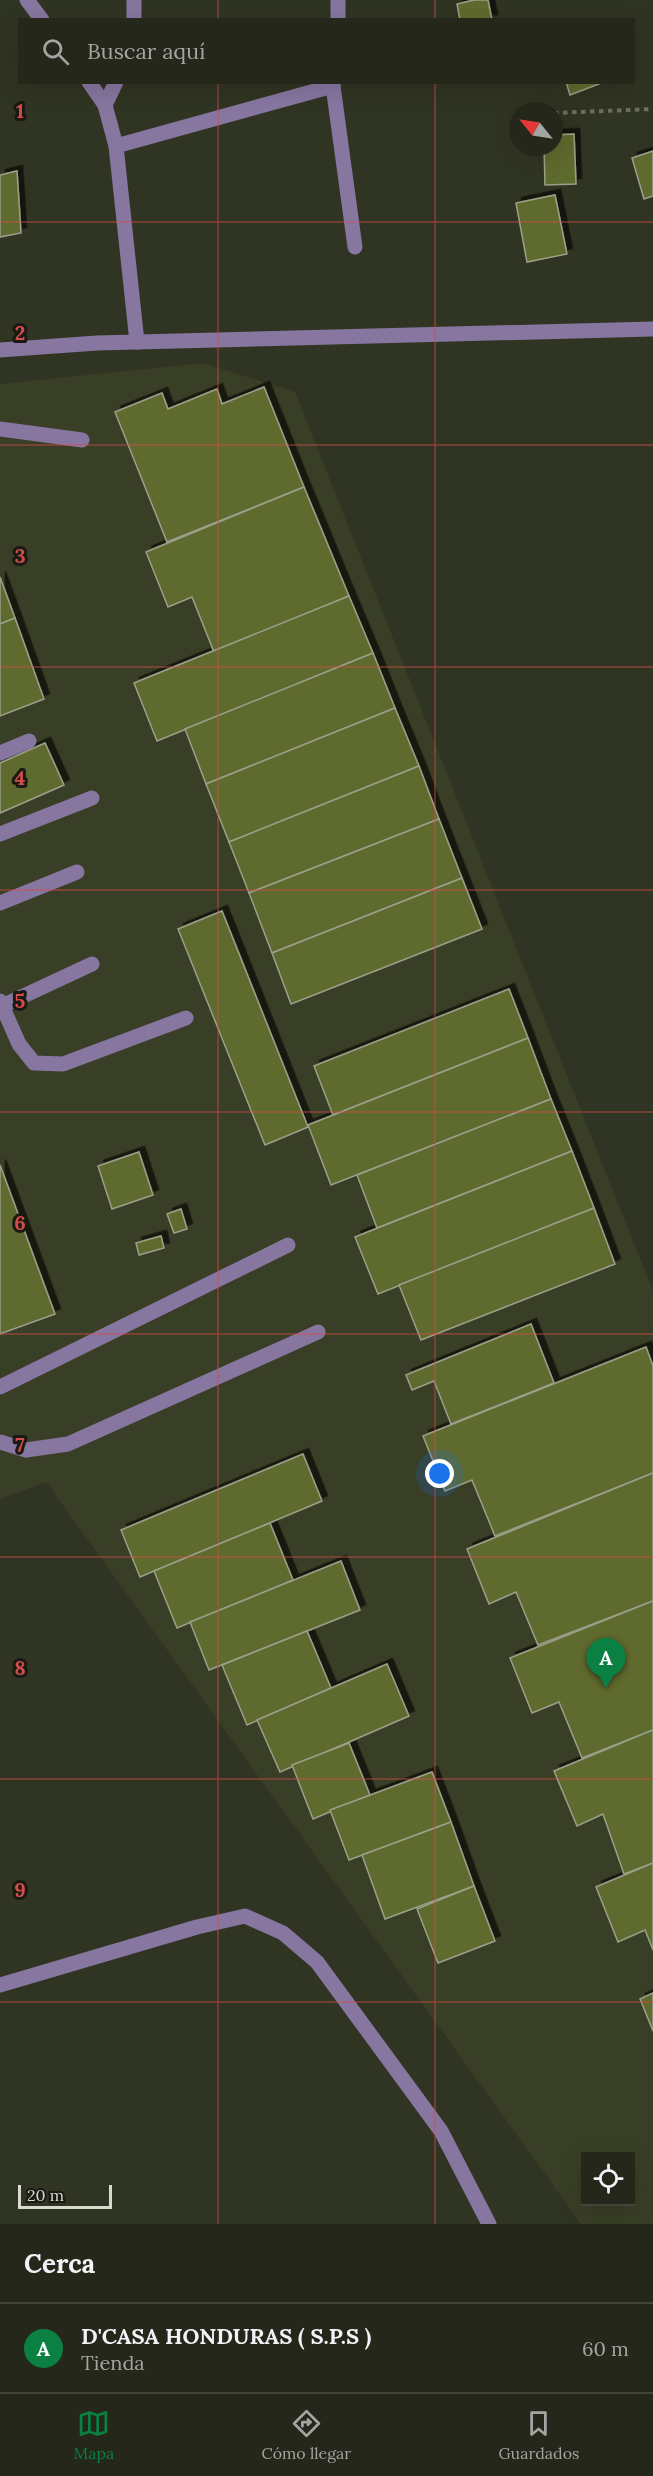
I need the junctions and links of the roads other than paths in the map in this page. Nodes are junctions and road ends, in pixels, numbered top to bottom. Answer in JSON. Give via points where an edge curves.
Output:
{"nodes":[{"id":1,"x":27,"y":0,"type":"edge"},
{"id":2,"x":134,"y":0,"type":"edge"},
{"id":3,"x":338,"y":0,"type":"edge"},
{"id":4,"x":40,"y":18,"type":"edge"},
{"id":5,"x":134,"y":18,"type":"edge"},
{"id":6,"x":338,"y":18,"type":"edge"},
{"id":7,"x":90,"y":84,"type":"edge"},
{"id":8,"x":115,"y":84,"type":"edge"},
{"id":9,"x":333,"y":84,"type":"edge"},
{"id":10,"x":105,"y":105,"type":"junction"},
{"id":11,"x":116,"y":146,"type":"junction"},
{"id":12,"x":355,"y":247,"type":"dead end"},
{"id":13,"x":653,"y":328,"type":"edge"},
{"id":14,"x":137,"y":342,"type":"junction"},
{"id":15,"x":0,"y":350,"type":"edge"},
{"id":16,"x":0,"y":429,"type":"edge"},
{"id":17,"x":82,"y":440,"type":"dead end"},
{"id":18,"x":29,"y":741,"type":"dead end"},
{"id":19,"x":0,"y":753,"type":"edge"},
{"id":20,"x":92,"y":798,"type":"dead end"},
{"id":21,"x":0,"y":834,"type":"edge"},
{"id":22,"x":77,"y":872,"type":"dead end"},
{"id":23,"x":0,"y":903,"type":"edge"},
{"id":24,"x":92,"y":964,"type":"dead end"},
{"id":25,"x":1,"y":1004,"type":"edge"},
{"id":26,"x":186,"y":1018,"type":"dead end"},
{"id":27,"x":288,"y":1245,"type":"dead end"},
{"id":28,"x":318,"y":1332,"type":"dead end"},
{"id":29,"x":0,"y":1387,"type":"edge"},
{"id":30,"x":0,"y":1442,"type":"edge"},
{"id":31,"x":0,"y":1985,"type":"edge"},
{"id":32,"x":489,"y":2224,"type":"edge"}],
"edges":[{"from":1,"to":4,"type":"street"},
{"from":2,"to":5,"type":"street"},
{"from":3,"to":6,"type":"street"},
{"from":7,"to":10,"type":"street"},
{"from":8,"to":10,"type":"street"},
{"from":9,"to":11,"type":"street"},
{"from":9,"to":12,"type":"street"},
{"from":10,"to":11,"type":"street"},
{"from":11,"to":14,"type":"street"},
{"from":13,"to":14,"type":"street"},
{"from":14,"to":15,"type":"street"},
{"from":16,"to":17,"type":"street"},
{"from":18,"to":19,"type":"street"},
{"from":20,"to":21,"type":"street"},
{"from":22,"to":23,"type":"street"},
{"from":24,"to":25,"type":"street"},
{"from":25,"to":26,"type":"street","via":[[19,1044],[34,1063],[63,1064]]},
{"from":27,"to":29,"type":"street"},
{"from":28,"to":30,"type":"street","via":[[68,1444],[27,1450]]},
{"from":31,"to":32,"type":"street","via":[[244,1916],[283,1933],[317,1962],[441,2131]]}]}
